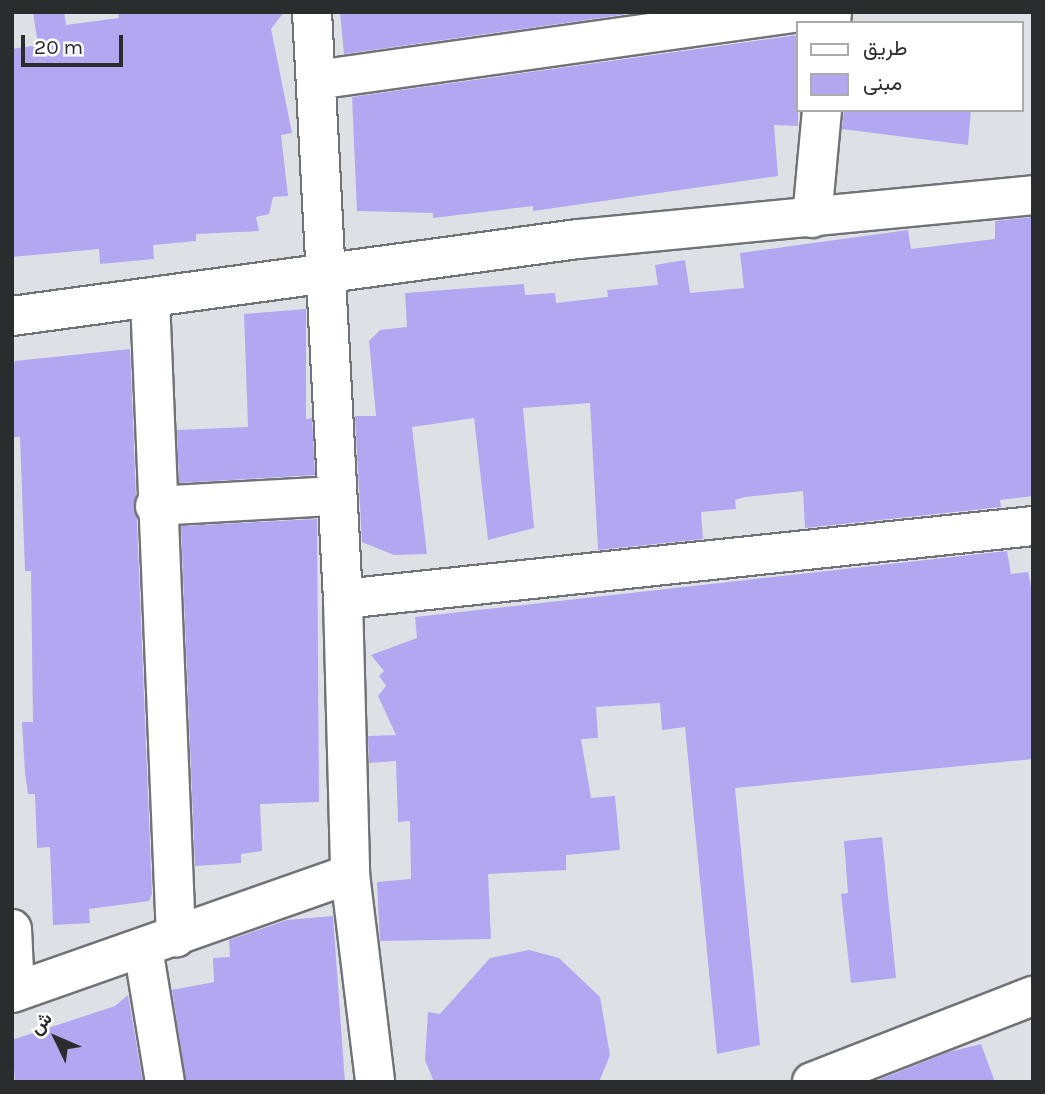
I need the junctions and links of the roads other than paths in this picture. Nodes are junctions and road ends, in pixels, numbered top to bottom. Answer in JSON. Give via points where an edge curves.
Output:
{"nodes":[{"id":1,"x":312,"y":12,"type":"edge"},
{"id":2,"x":802,"y":12,"type":"edge"},
{"id":3,"x":561,"y":28,"type":"edge"},
{"id":4,"x":316,"y":80,"type":"junction"},
{"id":5,"x":822,"y":112,"type":"edge"},
{"id":6,"x":1033,"y":195,"type":"edge"},
{"id":7,"x":812,"y":218,"type":"junction"},
{"id":8,"x":328,"y":276,"type":"junction"},
{"id":9,"x":150,"y":298,"type":"junction"},
{"id":10,"x":12,"y":316,"type":"edge"},
{"id":11,"x":335,"y":496,"type":"junction"},
{"id":12,"x":155,"y":506,"type":"junction"},
{"id":13,"x":1033,"y":526,"type":"edge"},
{"id":14,"x":343,"y":599,"type":"junction"},
{"id":15,"x":350,"y":874,"type":"junction"},
{"id":16,"x":12,"y":929,"type":"edge"},
{"id":17,"x":160,"y":942,"type":"junction"},
{"id":18,"x":14,"y":992,"type":"edge"},
{"id":19,"x":1033,"y":996,"type":"edge"},
{"id":20,"x":164,"y":1082,"type":"edge"},
{"id":21,"x":375,"y":1082,"type":"edge"},
{"id":22,"x":812,"y":1082,"type":"edge"}],
"edges":[{"from":1,"to":4,"type":"street"},
{"from":2,"to":3,"type":"street"},
{"from":3,"to":4,"type":"street"},
{"from":4,"to":8,"type":"street"},
{"from":5,"to":7,"type":"street"},
{"from":6,"to":7,"type":"street"},
{"from":7,"to":8,"type":"street","via":[[578,239]]},
{"from":8,"to":9,"type":"street"},
{"from":8,"to":11,"type":"street"},
{"from":9,"to":10,"type":"street"},
{"from":9,"to":12,"type":"street"},
{"from":11,"to":12,"type":"street"},
{"from":11,"to":14,"type":"street"},
{"from":12,"to":17,"type":"street"},
{"from":13,"to":14,"type":"street"},
{"from":14,"to":15,"type":"street"},
{"from":15,"to":17,"type":"street"},
{"from":15,"to":21,"type":"street"},
{"from":16,"to":18,"type":"street"},
{"from":17,"to":18,"type":"street"},
{"from":17,"to":20,"type":"street"},
{"from":19,"to":22,"type":"street"}]}
